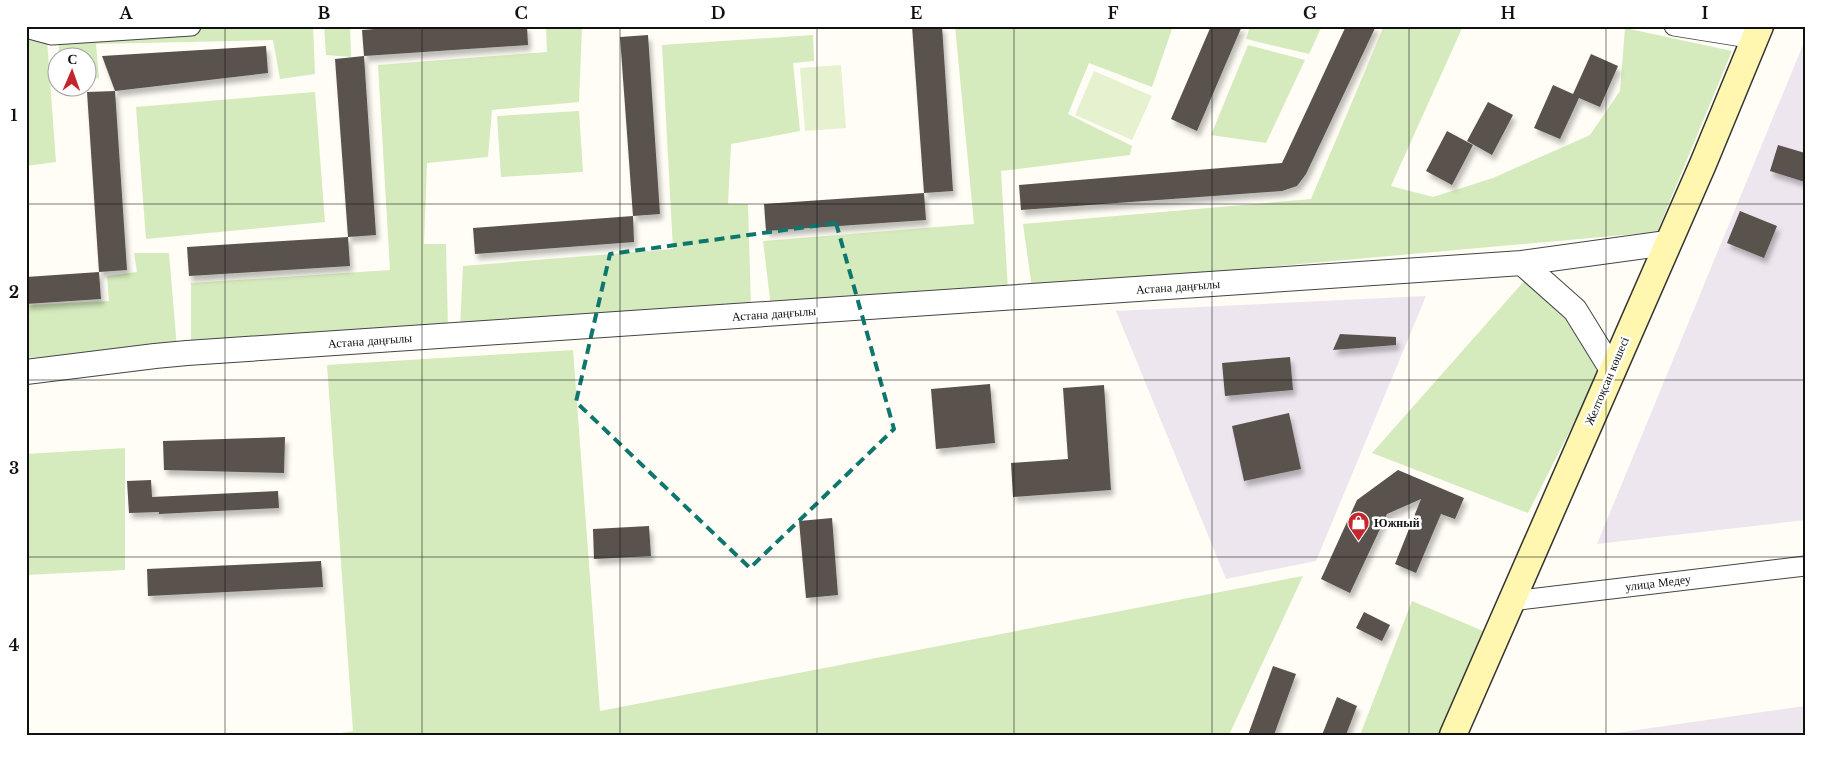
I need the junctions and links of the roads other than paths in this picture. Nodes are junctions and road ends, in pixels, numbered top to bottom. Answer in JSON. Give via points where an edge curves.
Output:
{"nodes":[{"id":1,"x":191,"y":26,"type":"edge"},
{"id":2,"x":1674,"y":26,"type":"edge"},
{"id":3,"x":26,"y":28,"type":"edge"},
{"id":4,"x":1758,"y":33,"type":"edge"},
{"id":5,"x":1667,"y":243,"type":"junction"},
{"id":6,"x":1522,"y":263,"type":"junction"},
{"id":7,"x":1612,"y":370,"type":"junction"},
{"id":8,"x":26,"y":372,"type":"edge"},
{"id":9,"x":1805,"y":566,"type":"edge"},
{"id":10,"x":1511,"y":601,"type":"junction"},
{"id":11,"x":1453,"y":735,"type":"edge"}],
"edges":[{"from":1,"to":3,"type":"street","via":[[52,35]]},
{"from":2,"to":4,"type":"street"},
{"from":4,"to":5,"type":"main road","name":"Желтоқсан көшесі"},
{"from":5,"to":6,"type":"street","name":"Астана даңғылы"},
{"from":5,"to":7,"type":"main road","name":"Желтоқсан көшесі"},
{"from":6,"to":7,"type":"street","via":[[1575,310]]},
{"from":6,"to":8,"type":"street","name":"Астана даңғылы","via":[[179,354]]},
{"from":7,"to":10,"type":"main road","name":"Желтоқсан көшесі"},
{"from":9,"to":10,"type":"street","name":"улица Медеу"},
{"from":10,"to":11,"type":"main road","name":"Желтоқсан көшесі"}]}
